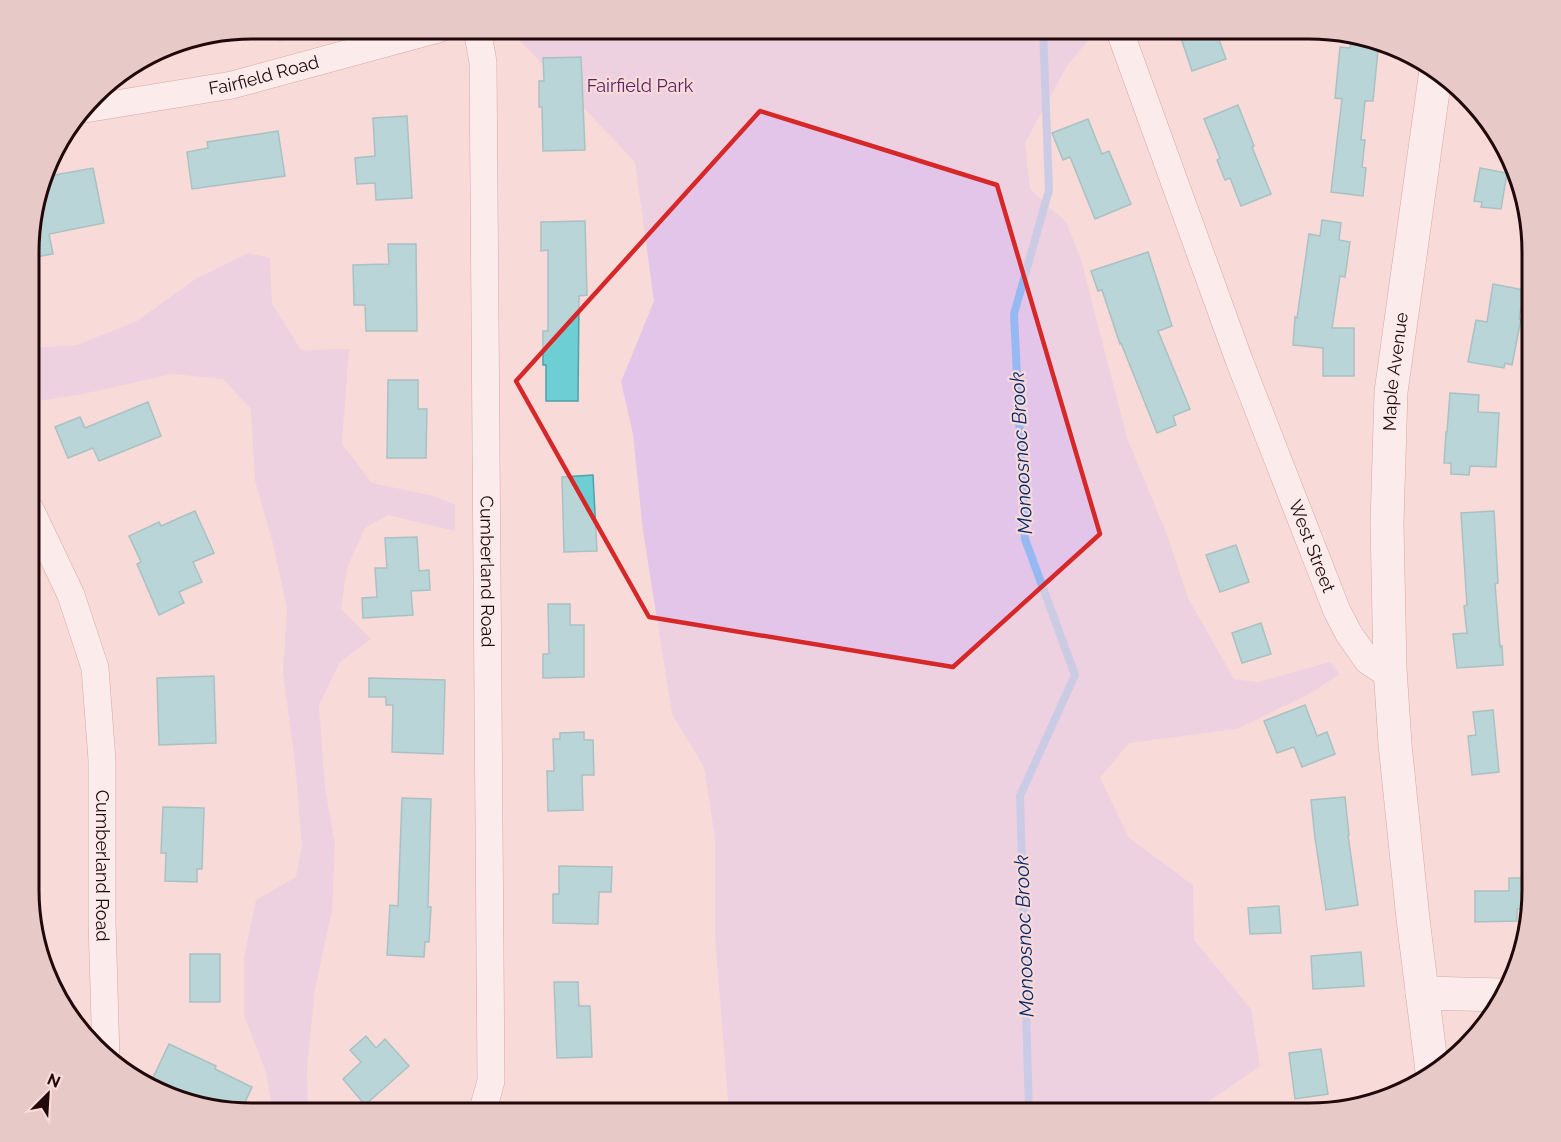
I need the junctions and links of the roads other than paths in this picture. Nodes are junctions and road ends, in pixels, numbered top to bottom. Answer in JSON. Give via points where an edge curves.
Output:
{"nodes":[{"id":1,"x":401,"y":39,"type":"edge"},
{"id":2,"x":479,"y":39,"type":"edge"},
{"id":3,"x":1123,"y":39,"type":"edge"},
{"id":4,"x":1435,"y":80,"type":"edge"},
{"id":5,"x":95,"y":107,"type":"edge"},
{"id":6,"x":39,"y":528,"type":"edge"},
{"id":7,"x":1391,"y":676,"type":"junction"},
{"id":8,"x":1422,"y":993,"type":"junction"},
{"id":9,"x":1494,"y":995,"type":"edge"},
{"id":10,"x":106,"y":1045,"type":"edge"},
{"id":11,"x":1430,"y":1065,"type":"edge"},
{"id":12,"x":485,"y":1103,"type":"edge"}],
"edges":[{"from":1,"to":5,"type":"street","name":"Fairfield Road","via":[[232,85]]},
{"from":2,"to":12,"type":"street","name":"Cumberland Road","via":[[483,62],[491,1069]]},
{"from":3,"to":7,"type":"street","name":"West Street","via":[[1239,360],[1336,610],[1368,661]]},
{"from":4,"to":7,"type":"main road","name":"Maple Avenue","via":[[1391,392],[1387,523]]},
{"from":6,"to":10,"type":"street","name":"Cumberland Road","via":[[71,595],[95,668],[102,760]]},
{"from":7,"to":8,"type":"main road"},
{"from":8,"to":9,"type":"main road"},
{"from":8,"to":11,"type":"main road"}]}
